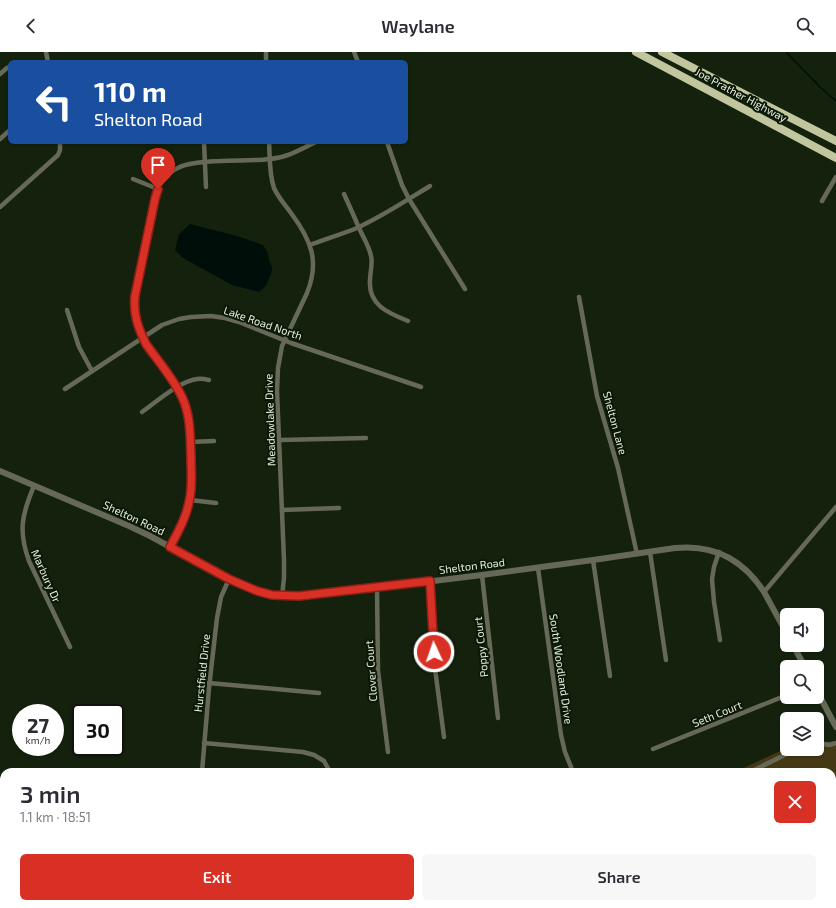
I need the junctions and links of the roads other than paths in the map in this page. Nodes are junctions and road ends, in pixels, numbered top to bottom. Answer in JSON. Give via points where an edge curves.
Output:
{"nodes":[{"id":1,"x":636,"y":52,"type":"edge"},
{"id":2,"x":662,"y":52,"type":"edge"},
{"id":3,"x":8,"y":68,"type":"edge"},
{"id":4,"x":0,"y":74,"type":"edge"},
{"id":5,"x":8,"y":132,"type":"edge"},
{"id":6,"x":0,"y":139,"type":"edge"},
{"id":7,"x":836,"y":141,"type":"edge"},
{"id":8,"x":60,"y":144,"type":"edge"},
{"id":9,"x":204,"y":144,"type":"edge"},
{"id":10,"x":269,"y":144,"type":"edge"},
{"id":11,"x":312,"y":144,"type":"edge"},
{"id":12,"x":388,"y":144,"type":"edge"},
{"id":13,"x":836,"y":158,"type":"edge"},
{"id":14,"x":270,"y":159,"type":"junction"},
{"id":15,"x":204,"y":161,"type":"junction"},
{"id":16,"x":836,"y":177,"type":"edge"},
{"id":17,"x":133,"y":179,"type":"dead end"},
{"id":18,"x":430,"y":186,"type":"dead end"},
{"id":19,"x":206,"y":187,"type":"dead end"},
{"id":20,"x":158,"y":189,"type":"junction"},
{"id":21,"x":344,"y":194,"type":"dead end"},
{"id":22,"x":409,"y":199,"type":"junction"},
{"id":23,"x":822,"y":201,"type":"dead end"},
{"id":24,"x":0,"y":207,"type":"edge"},
{"id":25,"x":359,"y":227,"type":"junction"},
{"id":26,"x":310,"y":244,"type":"junction"},
{"id":27,"x":465,"y":289,"type":"dead end"},
{"id":28,"x":579,"y":297,"type":"dead end"},
{"id":29,"x":66,"y":310,"type":"dead end"},
{"id":30,"x":408,"y":321,"type":"dead end"},
{"id":31,"x":142,"y":337,"type":"junction"},
{"id":32,"x":284,"y":340,"type":"junction"},
{"id":33,"x":92,"y":372,"type":"junction"},
{"id":34,"x":209,"y":380,"type":"dead end"},
{"id":35,"x":177,"y":387,"type":"junction"},
{"id":36,"x":421,"y":387,"type":"dead end"},
{"id":37,"x":65,"y":389,"type":"dead end"},
{"id":38,"x":142,"y":412,"type":"dead end"},
{"id":39,"x":366,"y":438,"type":"dead end"},
{"id":40,"x":280,"y":440,"type":"junction"},
{"id":41,"x":214,"y":441,"type":"dead end"},
{"id":42,"x":190,"y":442,"type":"junction"},
{"id":43,"x":0,"y":471,"type":"edge"},
{"id":44,"x":34,"y":486,"type":"junction"},
{"id":45,"x":190,"y":500,"type":"junction"},
{"id":46,"x":216,"y":503,"type":"dead end"},
{"id":47,"x":836,"y":507,"type":"edge"},
{"id":48,"x":339,"y":508,"type":"dead end"},
{"id":49,"x":282,"y":510,"type":"junction"},
{"id":50,"x":170,"y":547,"type":"junction"},
{"id":51,"x":650,"y":552,"type":"junction"},
{"id":52,"x":719,"y":552,"type":"junction"},
{"id":53,"x":637,"y":554,"type":"junction"},
{"id":54,"x":593,"y":560,"type":"junction"},
{"id":55,"x":538,"y":568,"type":"junction"},
{"id":56,"x":482,"y":575,"type":"junction"},
{"id":57,"x":229,"y":579,"type":"junction"},
{"id":58,"x":430,"y":581,"type":"junction"},
{"id":59,"x":377,"y":588,"type":"junction"},
{"id":60,"x":764,"y":592,"type":"junction"},
{"id":61,"x":282,"y":596,"type":"junction"},
{"id":62,"x":780,"y":621,"type":"edge"},
{"id":63,"x":720,"y":640,"type":"dead end"},
{"id":64,"x":70,"y":648,"type":"dead end"},
{"id":65,"x":666,"y":660,"type":"dead end"},
{"id":66,"x":610,"y":676,"type":"dead end"},
{"id":67,"x":209,"y":683,"type":"junction"},
{"id":68,"x":319,"y":693,"type":"dead end"},
{"id":69,"x":780,"y":698,"type":"edge"},
{"id":70,"x":824,"y":704,"type":"edge"},
{"id":71,"x":498,"y":718,"type":"dead end"},
{"id":72,"x":836,"y":727,"type":"edge"},
{"id":73,"x":444,"y":737,"type":"dead end"},
{"id":74,"x":204,"y":743,"type":"junction"},
{"id":75,"x":836,"y":743,"type":"edge"},
{"id":76,"x":824,"y":745,"type":"edge"},
{"id":77,"x":654,"y":749,"type":"dead end"},
{"id":78,"x":388,"y":752,"type":"dead end"},
{"id":79,"x":783,"y":756,"type":"edge"},
{"id":80,"x":202,"y":768,"type":"edge"},
{"id":81,"x":328,"y":768,"type":"edge"},
{"id":82,"x":571,"y":768,"type":"edge"},
{"id":83,"x":758,"y":768,"type":"edge"}],
"edges":[{"from":1,"to":13,"type":"highway","name":"Joe Prather Highway"},
{"from":2,"to":7,"type":"highway","name":"Joe Prather Highway"},
{"from":3,"to":4,"type":"street"},
{"from":5,"to":6,"type":"street"},
{"from":8,"to":24,"type":"street","via":[[58,155]]},
{"from":9,"to":15,"type":"street"},
{"from":10,"to":14,"type":"street","name":"Meadowlake Drive"},
{"from":11,"to":14,"type":"street","via":[[289,155]]},
{"from":12,"to":22,"type":"street"},
{"from":14,"to":15,"type":"street"},
{"from":14,"to":26,"type":"street","name":"Meadowlake Drive","via":[[272,181],[277,193]]},
{"from":15,"to":19,"type":"street"},
{"from":15,"to":20,"type":"street","via":[[178,168]]},
{"from":16,"to":23,"type":"street"},
{"from":17,"to":20,"type":"street"},
{"from":18,"to":22,"type":"street"},
{"from":20,"to":31,"type":"street","via":[[135,296],[136,322]]},
{"from":21,"to":25,"type":"street"},
{"from":22,"to":25,"type":"street"},
{"from":22,"to":27,"type":"street"},
{"from":25,"to":26,"type":"street"},
{"from":25,"to":30,"type":"street","via":[[372,260],[369,283],[374,301],[383,310]]},
{"from":26,"to":32,"type":"street","name":"Meadowlake Drive","via":[[313,262],[311,285]]},
{"from":28,"to":53,"type":"street","name":"Shelton Lane","via":[[597,396],[618,468]]},
{"from":29,"to":33,"type":"street"},
{"from":31,"to":32,"type":"street","name":"Lake Road North","via":[[173,320],[204,316],[232,320]]},
{"from":31,"to":33,"type":"street","name":"Lake Road North"},
{"from":31,"to":35,"type":"street"},
{"from":32,"to":36,"type":"street","name":"Lake Road North"},
{"from":32,"to":40,"type":"street","name":"Meadowlake Drive","via":[[277,375]]},
{"from":33,"to":37,"type":"street","name":"Lake Road North"},
{"from":34,"to":35,"type":"street","via":[[191,380]]},
{"from":35,"to":38,"type":"street"},
{"from":35,"to":42,"type":"street","via":[[188,412]]},
{"from":39,"to":40,"type":"street"},
{"from":40,"to":49,"type":"street","name":"Meadowlake Drive"},
{"from":41,"to":42,"type":"street"},
{"from":42,"to":45,"type":"street"},
{"from":43,"to":44,"type":"street","name":"Shelton Road"},
{"from":44,"to":50,"type":"street","name":"Shelton Road","via":[[129,526]]},
{"from":44,"to":64,"type":"street","name":"Marbury Dr","via":[[24,512],[22,537],[29,561]]},
{"from":45,"to":46,"type":"street"},
{"from":45,"to":50,"type":"street","via":[[184,520]]},
{"from":47,"to":60,"type":"street"},
{"from":48,"to":49,"type":"street"},
{"from":49,"to":61,"type":"street","name":"Meadowlake Drive"},
{"from":50,"to":57,"type":"street","name":"Shelton Road"},
{"from":51,"to":52,"type":"street","name":"Shelton Road","via":[[687,547]]},
{"from":51,"to":53,"type":"street","name":"Shelton Road"},
{"from":51,"to":65,"type":"street"},
{"from":52,"to":60,"type":"street","name":"Shelton Road","via":[[740,565]]},
{"from":52,"to":63,"type":"street","via":[[712,580]]},
{"from":53,"to":54,"type":"street","name":"Shelton Road"},
{"from":54,"to":55,"type":"street","name":"Shelton Road"},
{"from":54,"to":66,"type":"street"},
{"from":55,"to":56,"type":"street","name":"Shelton Road"},
{"from":55,"to":82,"type":"street","name":"South Woodland Drive","via":[[561,736]]},
{"from":56,"to":58,"type":"street","name":"Shelton Road"},
{"from":56,"to":71,"type":"street","name":"Poppy Court"},
{"from":57,"to":61,"type":"street","name":"Shelton Road","via":[[264,593]]},
{"from":57,"to":67,"type":"street","name":"Hurstfield Drive","via":[[221,597]]},
{"from":58,"to":59,"type":"street","name":"Shelton Road"},
{"from":58,"to":73,"type":"street","via":[[434,661]]},
{"from":59,"to":61,"type":"street","name":"Shelton Road"},
{"from":59,"to":78,"type":"street","name":"Clover Court","via":[[378,671]]},
{"from":60,"to":62,"type":"street","name":"Shelton Road"},
{"from":67,"to":68,"type":"street"},
{"from":67,"to":74,"type":"street","name":"Hurstfield Drive"},
{"from":69,"to":77,"type":"street","name":"Seth Court"},
{"from":70,"to":72,"type":"street"},
{"from":74,"to":80,"type":"street","name":"Hurstfield Drive"},
{"from":74,"to":81,"type":"street","via":[[303,752],[324,761]]},
{"from":75,"to":76,"type":"street"},
{"from":79,"to":83,"type":"street"}]}
